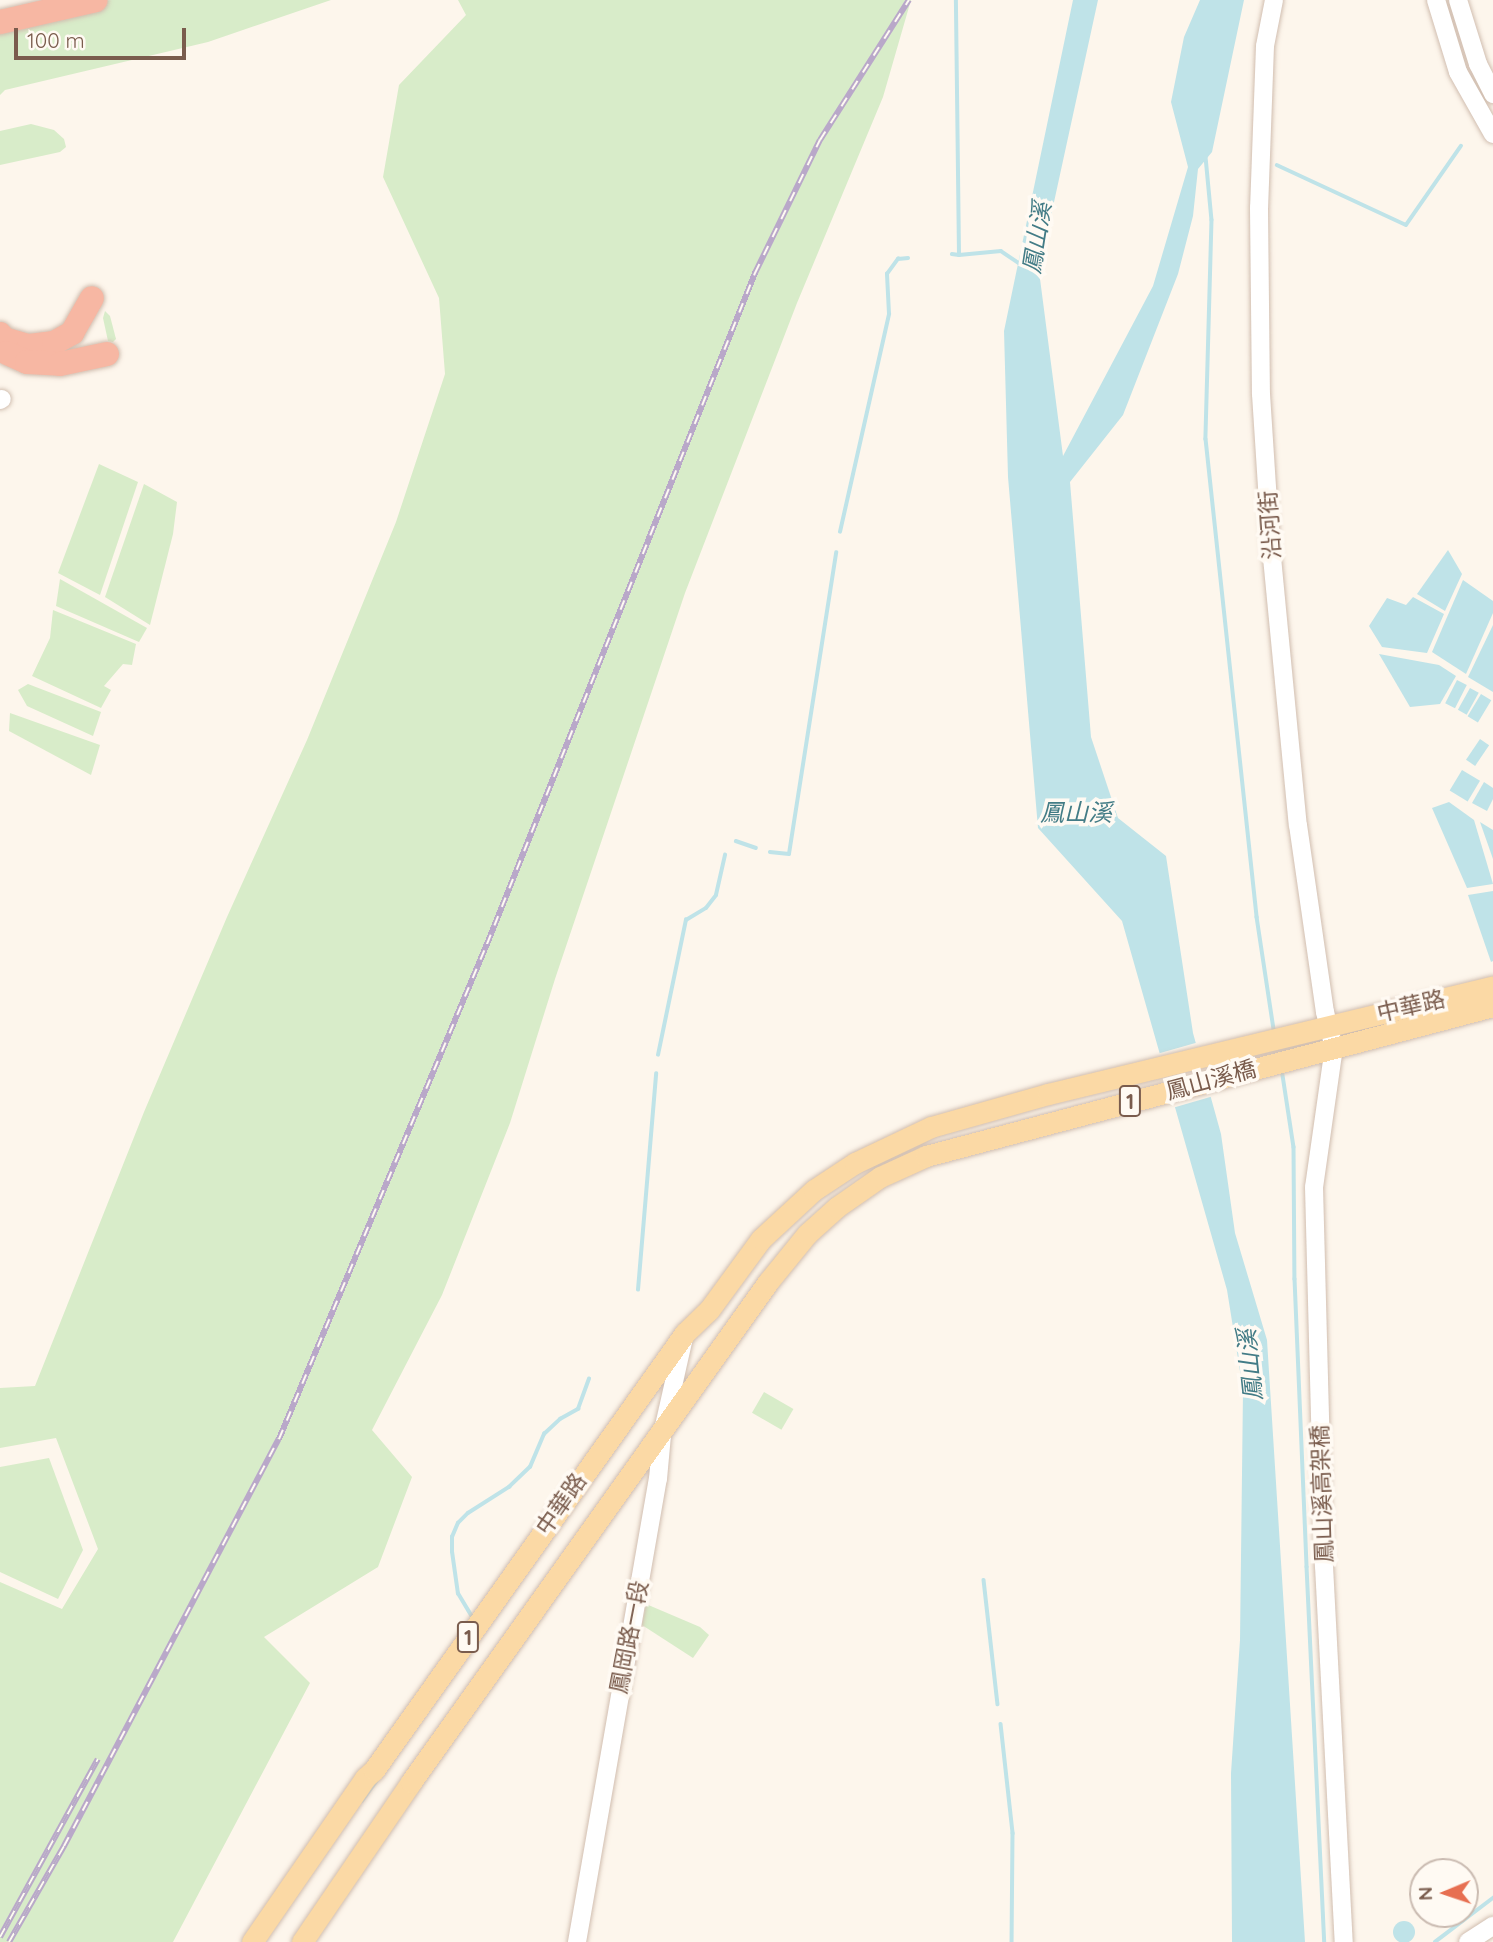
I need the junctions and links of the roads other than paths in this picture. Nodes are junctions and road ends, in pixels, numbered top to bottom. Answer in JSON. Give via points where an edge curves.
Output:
{"nodes":[{"id":1,"x":96,"y":0,"type":"edge"},
{"id":2,"x":1274,"y":0,"type":"edge"},
{"id":3,"x":1436,"y":0,"type":"edge"},
{"id":4,"x":1458,"y":0,"type":"edge"},
{"id":5,"x":0,"y":22,"type":"edge"},
{"id":6,"x":1493,"y":94,"type":"edge"},
{"id":7,"x":1493,"y":134,"type":"edge"},
{"id":8,"x":92,"y":298,"type":"dead end"},
{"id":9,"x":0,"y":334,"type":"edge"},
{"id":10,"x":0,"y":350,"type":"edge"},
{"id":11,"x":107,"y":354,"type":"dead end"},
{"id":12,"x":1493,"y":986,"type":"edge"},
{"id":13,"x":1493,"y":1006,"type":"edge"},
{"id":14,"x":1329,"y":1025,"type":"junction"},
{"id":15,"x":1334,"y":1047,"type":"junction"},
{"id":16,"x":931,"y":1127,"type":"joint"},
{"id":17,"x":926,"y":1156,"type":"joint"},
{"id":18,"x":685,"y":1333,"type":"junction"},
{"id":19,"x":663,"y":1435,"type":"junction"},
{"id":20,"x":1493,"y":1926,"type":"edge"},
{"id":21,"x":252,"y":1942,"type":"edge"},
{"id":22,"x":302,"y":1942,"type":"edge"},
{"id":23,"x":577,"y":1942,"type":"edge"},
{"id":24,"x":1344,"y":1942,"type":"edge"},
{"id":25,"x":1468,"y":1942,"type":"edge"}],
"edges":[{"from":1,"to":5,"type":"highway"},
{"from":2,"to":14,"type":"street","name":"沿河街","via":[[1265,46],[1259,208],[1261,394],[1298,825]]},
{"from":3,"to":7,"type":"street","via":[[1458,72]]},
{"from":4,"to":6,"type":"street","via":[[1478,64]]},
{"from":8,"to":9,"type":"highway","via":[[72,333],[54,343],[29,346]]},
{"from":10,"to":11,"type":"highway","via":[[27,362],[60,364]]},
{"from":12,"to":14,"type":"main road","name":"中華路","number":"1"},
{"from":13,"to":15,"type":"main road","name":"中華路","number":"1"},
{"from":14,"to":15,"type":"street","name":"沿河街"},
{"from":14,"to":16,"type":"main road","name":"鳳山溪橋","number":"1"},
{"from":15,"to":17,"type":"main road","name":"鳳山溪橋","number":"1"},
{"from":15,"to":24,"type":"street","name":"鳳山溪高架橋","via":[[1314,1187],[1324,1566]]},
{"from":16,"to":18,"type":"main road","name":"中華路","number":"1","via":[[855,1163],[814,1190],[761,1239],[709,1310]]},
{"from":17,"to":19,"type":"main road","name":"中華路","number":"1","via":[[880,1177],[807,1234],[768,1282]]},
{"from":18,"to":19,"type":"street","name":"鳳岡路一段"},
{"from":18,"to":21,"type":"main road","name":"中華路","number":"1"},
{"from":19,"to":22,"type":"main road","name":"中華路","number":"1","via":[[411,1782]]},
{"from":19,"to":23,"type":"street","name":"鳳岡路一段"},
{"from":20,"to":25,"type":"street"}]}
